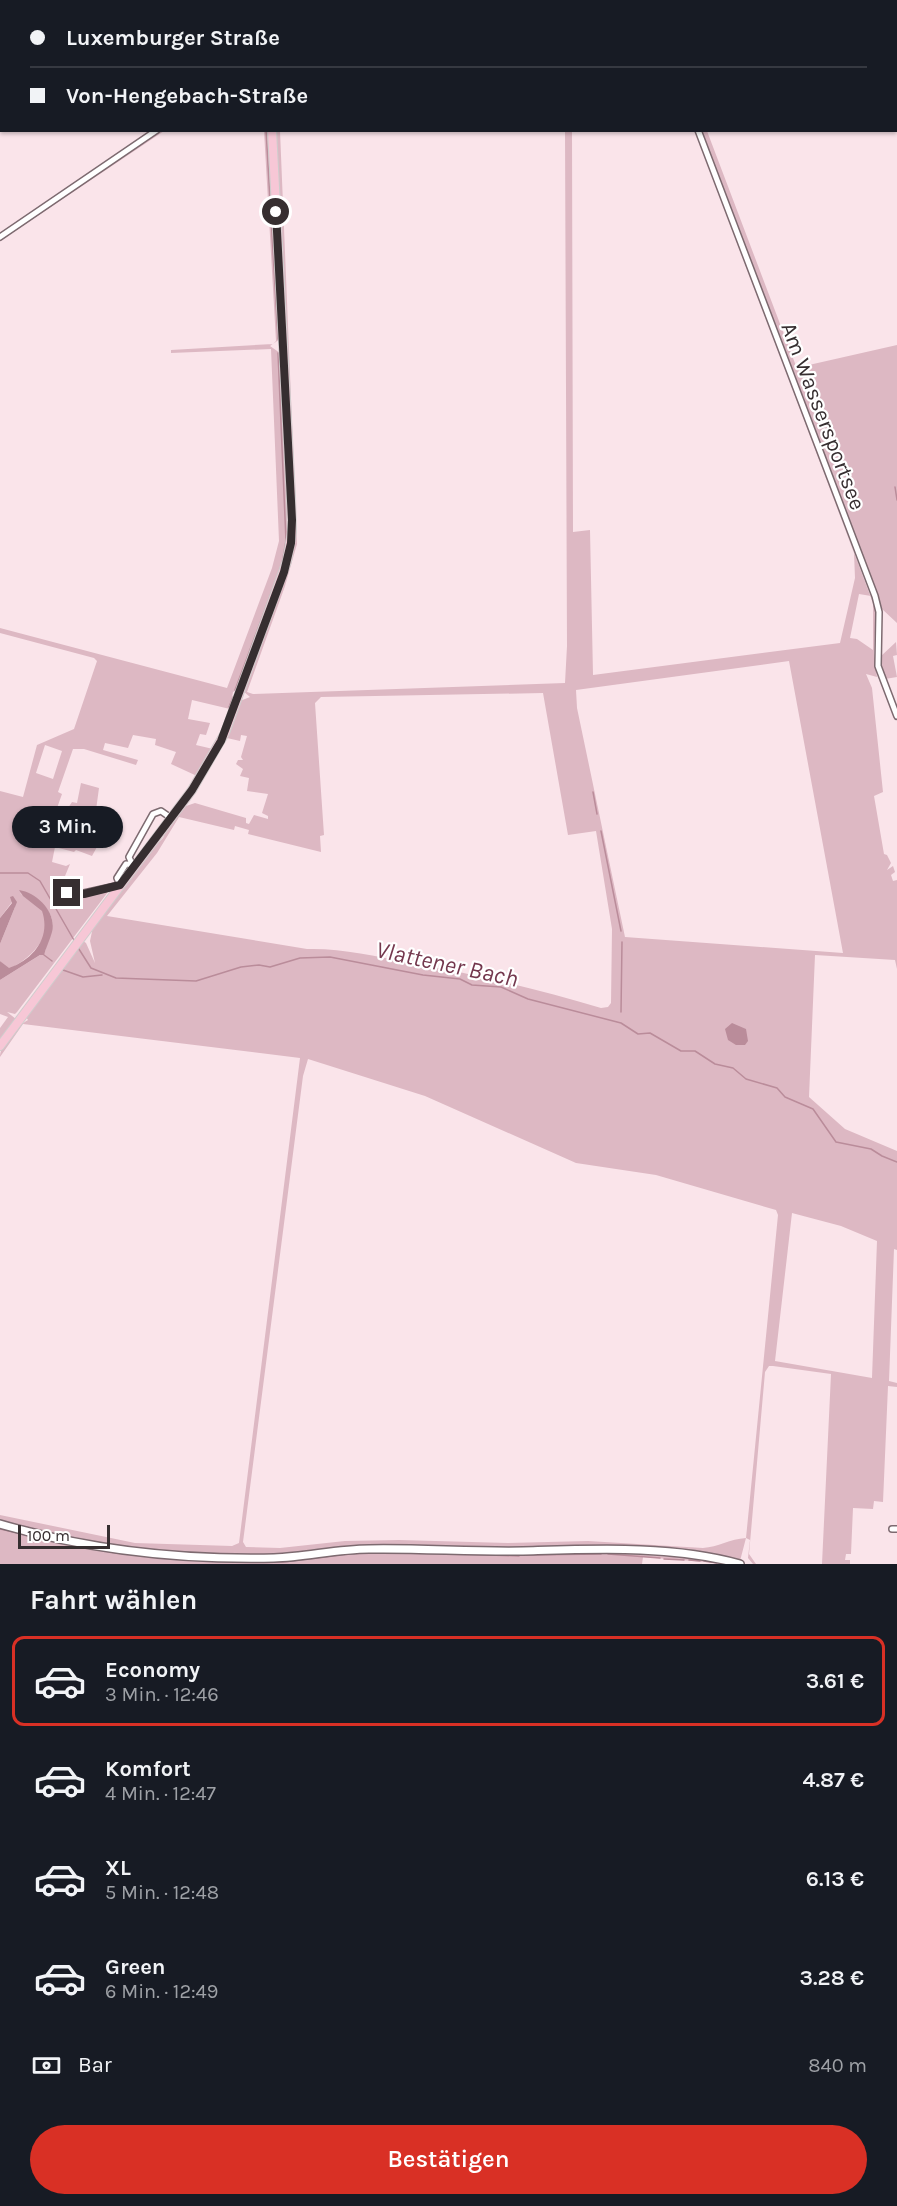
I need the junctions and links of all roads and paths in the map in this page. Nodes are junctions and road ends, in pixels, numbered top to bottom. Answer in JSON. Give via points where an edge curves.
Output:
{"nodes":[{"id":1,"x":154,"y":132,"type":"edge"},
{"id":2,"x":272,"y":132,"type":"edge"},
{"id":3,"x":699,"y":132,"type":"edge"},
{"id":4,"x":0,"y":237,"type":"edge"},
{"id":5,"x":897,"y":716,"type":"edge"},
{"id":6,"x":171,"y":818,"type":"junction"},
{"id":7,"x":134,"y":865,"type":"junction"},
{"id":8,"x":120,"y":885,"type":"junction"},
{"id":9,"x":55,"y":887,"type":"dead end"},
{"id":10,"x":0,"y":1046,"type":"edge"},
{"id":11,"x":0,"y":1524,"type":"edge"},
{"id":12,"x":740,"y":1564,"type":"edge"}],
"edges":[{"from":1,"to":4,"type":"street"},
{"from":2,"to":6,"type":"main road","via":[[291,543],[223,737]]},
{"from":3,"to":5,"type":"street","name":"Am Wassersportsee","via":[[878,605],[878,666]]},
{"from":6,"to":7,"type":"main road"},
{"from":6,"to":7,"type":"street","via":[[161,811],[153,814],[129,857]]},
{"from":7,"to":8,"type":"main road"},
{"from":8,"to":9,"type":"street","via":[[75,895]]},
{"from":8,"to":10,"type":"main road"},
{"from":11,"to":12,"type":"street","via":[[153,1554],[269,1558],[368,1549],[575,1549],[703,1556]]}]}
